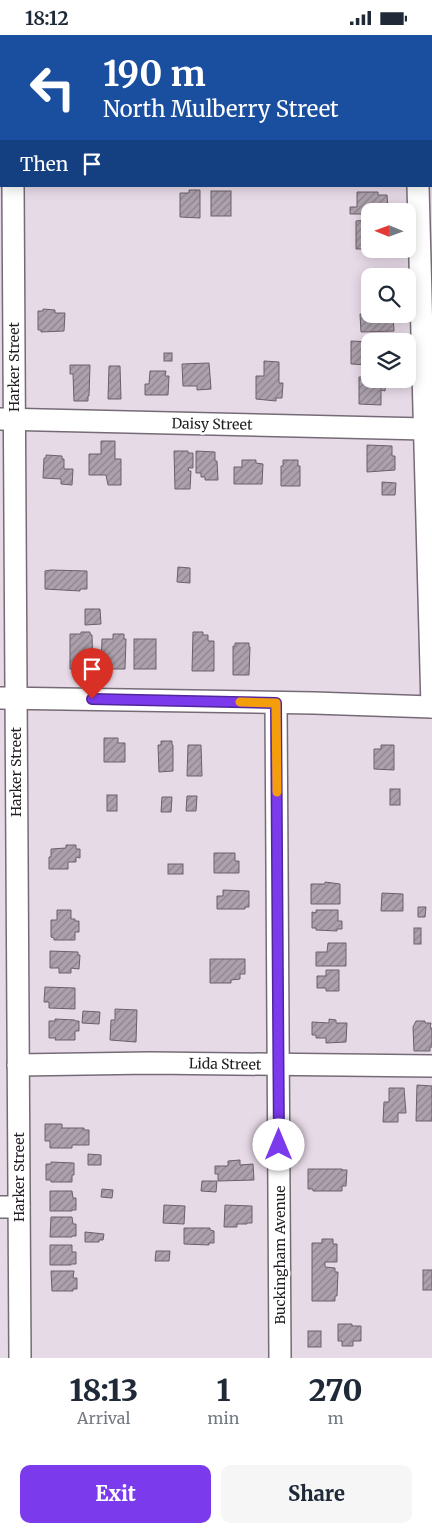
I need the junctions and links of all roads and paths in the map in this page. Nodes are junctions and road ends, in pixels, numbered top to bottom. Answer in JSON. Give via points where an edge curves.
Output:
{"nodes":[{"id":1,"x":12,"y":187,"type":"edge"},
{"id":2,"x":418,"y":187,"type":"edge"},
{"id":3,"x":7,"y":420,"type":"edge"},
{"id":4,"x":425,"y":429,"type":"junction"},
{"id":5,"x":8,"y":698,"type":"edge"},
{"id":6,"x":276,"y":703,"type":"junction"},
{"id":7,"x":432,"y":707,"type":"edge"},
{"id":8,"x":9,"y":963,"type":"edge"},
{"id":9,"x":18,"y":1065,"type":"junction"},
{"id":10,"x":278,"y":1065,"type":"junction"},
{"id":11,"x":432,"y":1067,"type":"edge"},
{"id":12,"x":10,"y":1207,"type":"edge"},
{"id":13,"x":20,"y":1358,"type":"edge"},
{"id":14,"x":280,"y":1358,"type":"edge"}],
"edges":[{"from":1,"to":3,"type":"street","name":"Harker Street"},
{"from":2,"to":4,"type":"street"},
{"from":3,"to":4,"type":"street","name":"Daisy Street"},
{"from":3,"to":5,"type":"street","name":"Harker Street"},
{"from":4,"to":7,"type":"street"},
{"from":5,"to":6,"type":"street"},
{"from":5,"to":8,"type":"street","name":"Harker Street"},
{"from":6,"to":7,"type":"street"},
{"from":6,"to":10,"type":"street","name":"Buckingham Avenue"},
{"from":8,"to":9,"type":"street","name":"Harker Street"},
{"from":9,"to":10,"type":"street","name":"Lida Street"},
{"from":9,"to":12,"type":"street","name":"Harker Street"},
{"from":10,"to":11,"type":"street","name":"Lida Street"},
{"from":10,"to":14,"type":"street","name":"Buckingham Avenue"},
{"from":12,"to":13,"type":"street","name":"Harker Street"}]}
